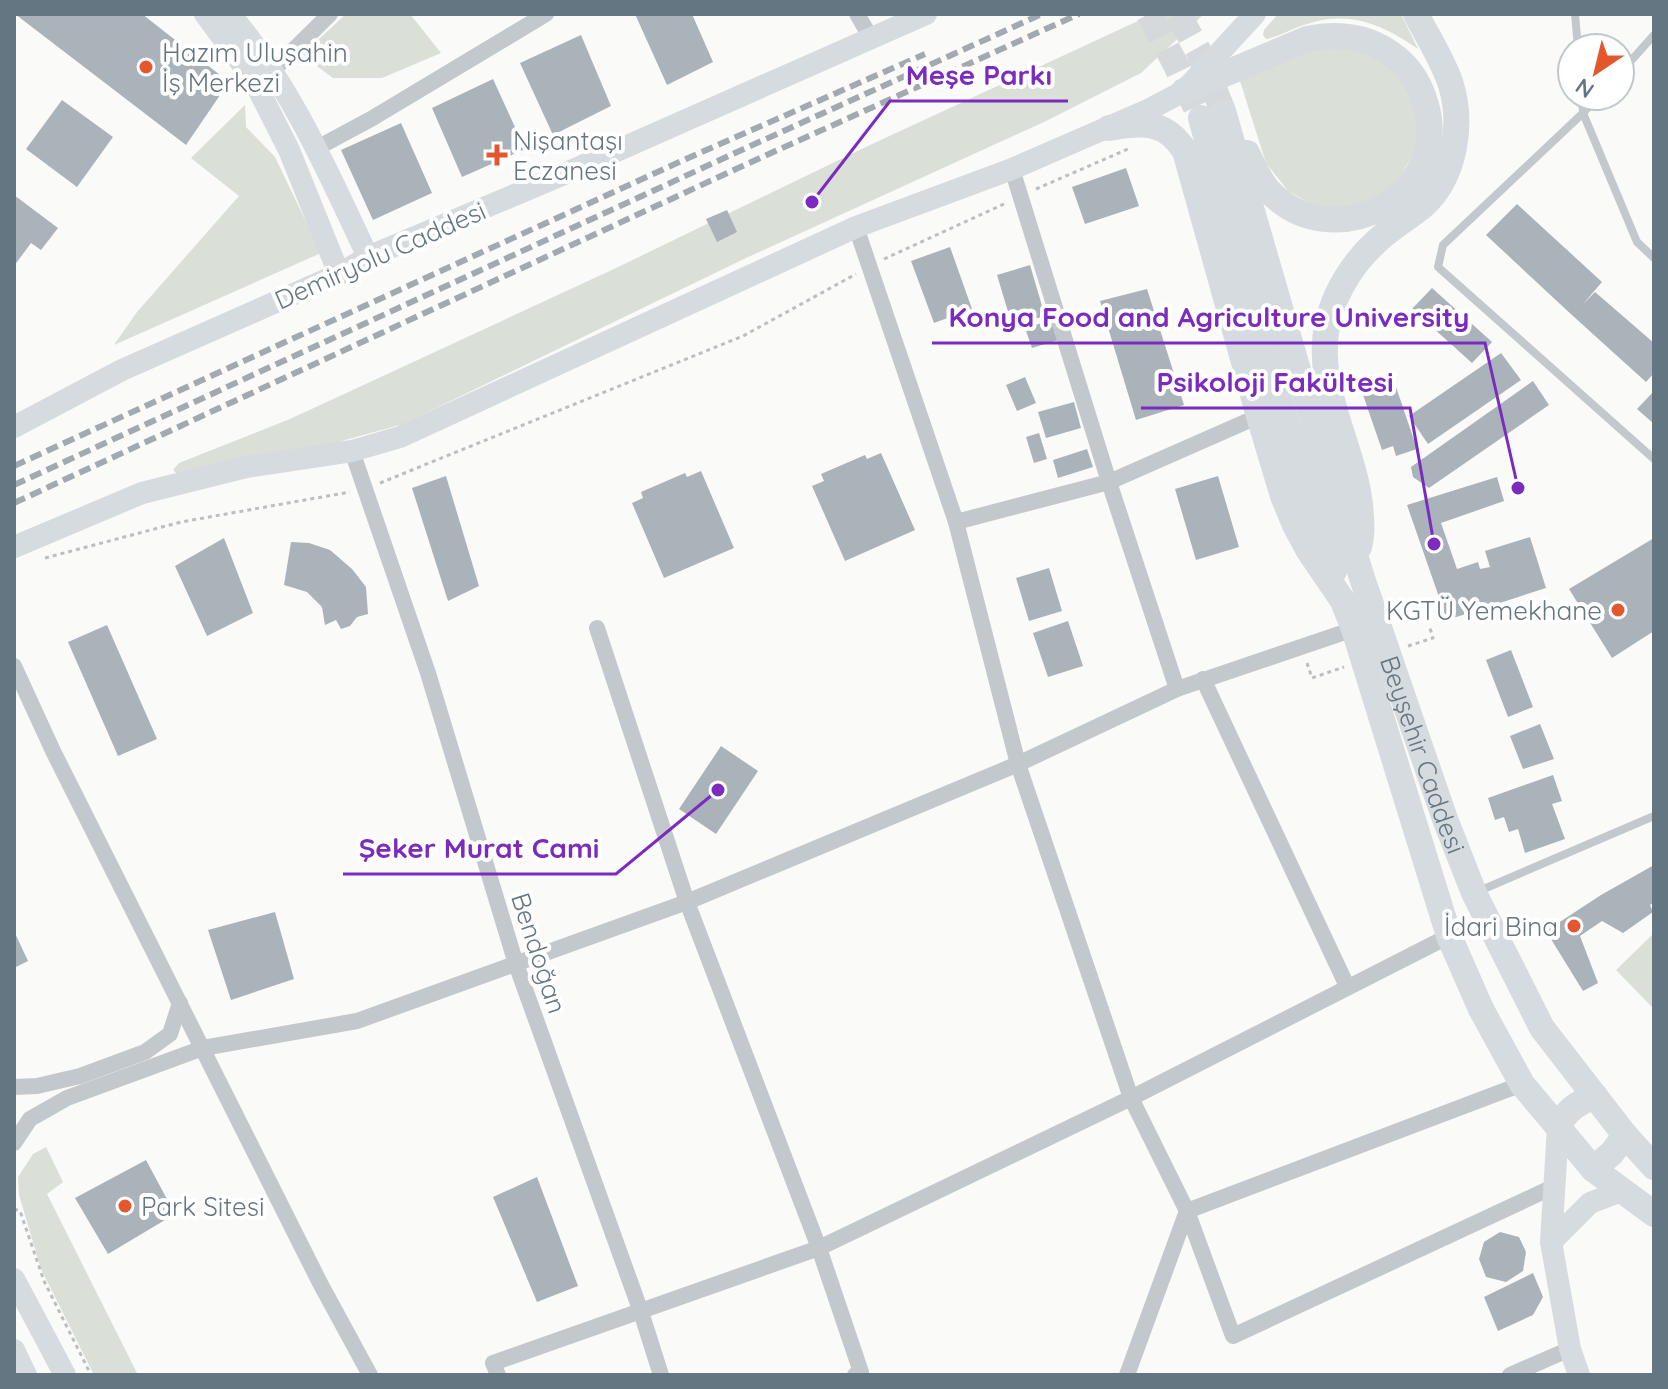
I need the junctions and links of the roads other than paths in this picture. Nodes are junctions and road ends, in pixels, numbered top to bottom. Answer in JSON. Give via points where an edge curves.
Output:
{"nodes":[{"id":1,"x":205,"y":14,"type":"edge"},
{"id":2,"x":230,"y":14,"type":"edge"},
{"id":3,"x":330,"y":14,"type":"edge"},
{"id":4,"x":546,"y":14,"type":"edge"},
{"id":5,"x":857,"y":14,"type":"edge"},
{"id":6,"x":926,"y":14,"type":"edge"},
{"id":7,"x":1255,"y":14,"type":"edge"},
{"id":8,"x":1416,"y":14,"type":"edge"},
{"id":9,"x":1654,"y":35,"type":"edge"},
{"id":10,"x":871,"y":38,"type":"junction"},
{"id":11,"x":1636,"y":55,"type":"edge"},
{"id":12,"x":273,"y":70,"type":"junction"},
{"id":13,"x":256,"y":86,"type":"junction"},
{"id":14,"x":1184,"y":91,"type":"junction"},
{"id":15,"x":1583,"y":113,"type":"joint"},
{"id":16,"x":1212,"y":115,"type":"junction"},
{"id":17,"x":1109,"y":128,"type":"junction"},
{"id":18,"x":317,"y":148,"type":"junction"},
{"id":19,"x":1012,"y":169,"type":"junction"},
{"id":20,"x":856,"y":227,"type":"junction"},
{"id":21,"x":368,"y":257,"type":"junction"},
{"id":22,"x":1654,"y":258,"type":"edge"},
{"id":23,"x":339,"y":274,"type":"junction"},
{"id":24,"x":1259,"y":416,"type":"junction"},
{"id":25,"x":14,"y":427,"type":"edge"},
{"id":26,"x":352,"y":451,"type":"junction"},
{"id":27,"x":1654,"y":459,"type":"edge"},
{"id":28,"x":1109,"y":482,"type":"junction"},
{"id":29,"x":956,"y":522,"type":"junction"},
{"id":30,"x":14,"y":547,"type":"edge"},
{"id":31,"x":1356,"y":558,"type":"junction"},
{"id":32,"x":1343,"y":601,"type":"junction"},
{"id":33,"x":597,"y":628,"type":"dead end"},
{"id":34,"x":1354,"y":629,"type":"junction"},
{"id":35,"x":14,"y":666,"type":"edge"},
{"id":36,"x":1203,"y":679,"type":"junction"},
{"id":37,"x":1177,"y":689,"type":"junction"},
{"id":38,"x":1018,"y":764,"type":"junction"},
{"id":39,"x":1654,"y":816,"type":"edge"},
{"id":40,"x":1474,"y":893,"type":"junction"},
{"id":41,"x":687,"y":902,"type":"junction"},
{"id":42,"x":1449,"y":936,"type":"junction"},
{"id":43,"x":516,"y":964,"type":"junction"},
{"id":44,"x":1347,"y":986,"type":"junction"},
{"id":45,"x":180,"y":1003,"type":"junction"},
{"id":46,"x":203,"y":1048,"type":"junction"},
{"id":47,"x":169,"y":1061,"type":"junction"},
{"id":48,"x":1522,"y":1084,"type":"junction"},
{"id":49,"x":14,"y":1087,"type":"edge"},
{"id":50,"x":1595,"y":1096,"type":"junction"},
{"id":51,"x":1131,"y":1098,"type":"junction"},
{"id":52,"x":1558,"y":1127,"type":"junction"},
{"id":53,"x":1625,"y":1135,"type":"junction"},
{"id":54,"x":14,"y":1143,"type":"edge"},
{"id":55,"x":1654,"y":1167,"type":"edge"},
{"id":56,"x":1593,"y":1169,"type":"junction"},
{"id":57,"x":1553,"y":1187,"type":"junction"},
{"id":58,"x":1624,"y":1190,"type":"junction"},
{"id":59,"x":1187,"y":1211,"type":"junction"},
{"id":60,"x":1654,"y":1214,"type":"edge"},
{"id":61,"x":1551,"y":1242,"type":"junction"},
{"id":62,"x":819,"y":1248,"type":"junction"},
{"id":63,"x":15,"y":1278,"type":"edge"},
{"id":64,"x":641,"y":1312,"type":"junction"},
{"id":65,"x":1570,"y":1349,"type":"junction"},
{"id":66,"x":14,"y":1350,"type":"edge"},
{"id":67,"x":26,"y":1375,"type":"edge"},
{"id":68,"x":65,"y":1375,"type":"edge"},
{"id":69,"x":370,"y":1375,"type":"edge"},
{"id":70,"x":498,"y":1375,"type":"edge"},
{"id":71,"x":661,"y":1375,"type":"edge"},
{"id":72,"x":855,"y":1375,"type":"edge"},
{"id":73,"x":1127,"y":1375,"type":"edge"},
{"id":74,"x":1510,"y":1375,"type":"edge"},
{"id":75,"x":1579,"y":1375,"type":"edge"}],
"edges":[{"from":1,"to":13,"type":"main road"},
{"from":2,"to":12,"type":"main road"},
{"from":3,"to":12,"type":"street"},
{"from":4,"to":18,"type":"street"},
{"from":5,"to":10,"type":"street"},
{"from":6,"to":10,"type":"main road","name":"Demiryolu Caddesi"},
{"from":7,"to":14,"type":"main road"},
{"from":8,"to":31,"type":"main road","via":[[1455,103],[1451,160],[1426,203],[1378,240],[1355,266],[1336,298],[1326,331],[1326,377],[1359,497],[1361,540]]},
{"from":9,"to":11,"type":"lane"},
{"from":10,"to":21,"type":"main road","name":"Demiryolu Caddesi"},
{"from":12,"to":13,"type":"street"},
{"from":12,"to":18,"type":"main road"},
{"from":13,"to":23,"type":"main road","via":[[289,150]]},
{"from":14,"to":16,"type":"main road","via":[[1307,39],[1347,35],[1385,49],[1407,68],[1422,93],[1429,131],[1419,169],[1395,199],[1360,217],[1320,219],[1268,190],[1237,134]]},
{"from":14,"to":17,"type":"main road"},
{"from":15,"to":22,"type":"lane","via":[[1637,242]]},
{"from":15,"to":27,"type":"lane","via":[[1443,245],[1438,267]]},
{"from":16,"to":31,"type":"main road","name":"Beyşehir Caddesi"},
{"from":16,"to":32,"type":"main road","via":[[1281,405]]},
{"from":17,"to":19,"type":"main road"},
{"from":17,"to":24,"type":"main road","via":[[1155,125],[1185,151]]},
{"from":18,"to":21,"type":"main road"},
{"from":19,"to":20,"type":"main road"},
{"from":19,"to":28,"type":"street"},
{"from":20,"to":26,"type":"main road","via":[[400,437]]},
{"from":20,"to":29,"type":"street"},
{"from":21,"to":23,"type":"main road","name":"Demiryolu Caddesi"},
{"from":23,"to":25,"type":"main road","name":"Demiryolu Caddesi","via":[[122,370]]},
{"from":24,"to":28,"type":"street"},
{"from":24,"to":32,"type":"main road","via":[[1295,525]]},
{"from":26,"to":30,"type":"main road","via":[[246,467],[142,493]]},
{"from":26,"to":43,"type":"street","name":"Bendoğan","via":[[428,673]]},
{"from":28,"to":29,"type":"street"},
{"from":28,"to":37,"type":"street"},
{"from":29,"to":38,"type":"street"},
{"from":31,"to":40,"type":"main road","name":"Beyşehir Caddesi"},
{"from":32,"to":34,"type":"main road"},
{"from":33,"to":41,"type":"street"},
{"from":34,"to":36,"type":"street"},
{"from":34,"to":42,"type":"main road"},
{"from":35,"to":45,"type":"street"},
{"from":36,"to":37,"type":"street"},
{"from":36,"to":44,"type":"street"},
{"from":37,"to":38,"type":"street"},
{"from":38,"to":41,"type":"street"},
{"from":38,"to":51,"type":"street"},
{"from":39,"to":40,"type":"lane"},
{"from":40,"to":50,"type":"main road","name":"Beyşehir Caddesi","via":[[1542,1028]]},
{"from":41,"to":43,"type":"street"},
{"from":41,"to":62,"type":"street"},
{"from":42,"to":44,"type":"street"},
{"from":42,"to":48,"type":"main road"},
{"from":43,"to":46,"type":"street","via":[[357,1021]]},
{"from":43,"to":64,"type":"street","name":"Bendoğan"},
{"from":44,"to":51,"type":"street"},
{"from":45,"to":46,"type":"street"},
{"from":45,"to":47,"type":"street","via":[[185,1042]]},
{"from":45,"to":49,"type":"street","via":[[170,1034],[145,1052],[80,1076]]},
{"from":46,"to":47,"type":"street"},
{"from":46,"to":69,"type":"street"},
{"from":47,"to":54,"type":"street","via":[[67,1098],[30,1119]]},
{"from":48,"to":52,"type":"main road"},
{"from":48,"to":59,"type":"street"},
{"from":50,"to":52,"type":"main road","via":[[1567,1112]]},
{"from":50,"to":53,"type":"main road","name":"Beyşehir Caddesi"},
{"from":51,"to":59,"type":"street"},
{"from":51,"to":62,"type":"street"},
{"from":52,"to":56,"type":"main road"},
{"from":52,"to":57,"type":"main road"},
{"from":53,"to":55,"type":"main road"},
{"from":53,"to":56,"type":"main road"},
{"from":56,"to":58,"type":"main road"},
{"from":56,"to":61,"type":"main road"},
{"from":57,"to":59,"type":"street","via":[[1233,1336]]},
{"from":57,"to":61,"type":"main road"},
{"from":58,"to":60,"type":"main road"},
{"from":58,"to":61,"type":"main road","via":[[1590,1203]]},
{"from":59,"to":73,"type":"street"},
{"from":61,"to":65,"type":"main road"},
{"from":62,"to":64,"type":"street"},
{"from":62,"to":72,"type":"street","via":[[861,1372]]},
{"from":63,"to":68,"type":"main road"},
{"from":64,"to":70,"type":"street","via":[[493,1363]]},
{"from":64,"to":71,"type":"street","name":"Bendoğan"},
{"from":65,"to":74,"type":"street"},
{"from":65,"to":75,"type":"main road"},
{"from":66,"to":67,"type":"main road"}]}
